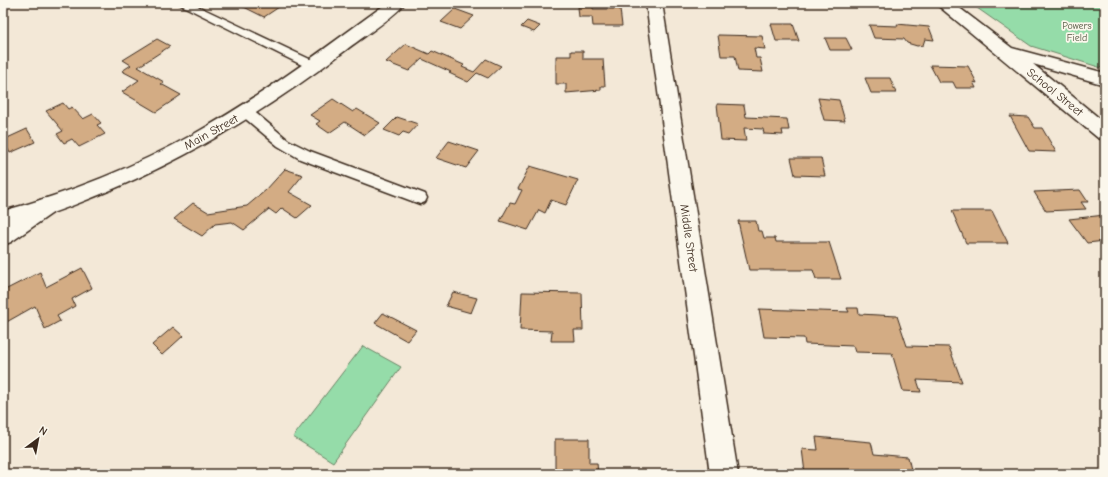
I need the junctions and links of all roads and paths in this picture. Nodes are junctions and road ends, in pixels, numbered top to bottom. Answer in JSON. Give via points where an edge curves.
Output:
{"nodes":[{"id":1,"x":182,"y":3,"type":"edge"},
{"id":2,"x":397,"y":3,"type":"edge"},
{"id":3,"x":654,"y":3,"type":"edge"},
{"id":4,"x":942,"y":3,"type":"edge"},
{"id":5,"x":1004,"y":50,"type":"junction"},
{"id":6,"x":314,"y":66,"type":"junction"},
{"id":7,"x":1105,"y":79,"type":"edge"},
{"id":8,"x":246,"y":112,"type":"junction"},
{"id":9,"x":1105,"y":133,"type":"edge"},
{"id":10,"x":420,"y":198,"type":"dead end"},
{"id":11,"x":47,"y":206,"type":"junction"},
{"id":12,"x":3,"y":220,"type":"edge"},
{"id":13,"x":3,"y":236,"type":"edge"},
{"id":14,"x":724,"y":474,"type":"edge"}],
"edges":[{"from":1,"to":6,"type":"lane"},
{"from":2,"to":6,"type":"street","name":"Main Street"},
{"from":3,"to":14,"type":"street","name":"Middle Street"},
{"from":4,"to":5,"type":"street","name":"School Street"},
{"from":5,"to":7,"type":"street","name":"School Street"},
{"from":5,"to":9,"type":"street","name":"School Street"},
{"from":6,"to":8,"type":"street","name":"Main Street"},
{"from":8,"to":10,"type":"lane","via":[[283,142],[305,155]]},
{"from":8,"to":11,"type":"street","name":"Main Street","via":[[146,167]]},
{"from":11,"to":12,"type":"street","name":"Main Street"},
{"from":11,"to":13,"type":"street"}]}
